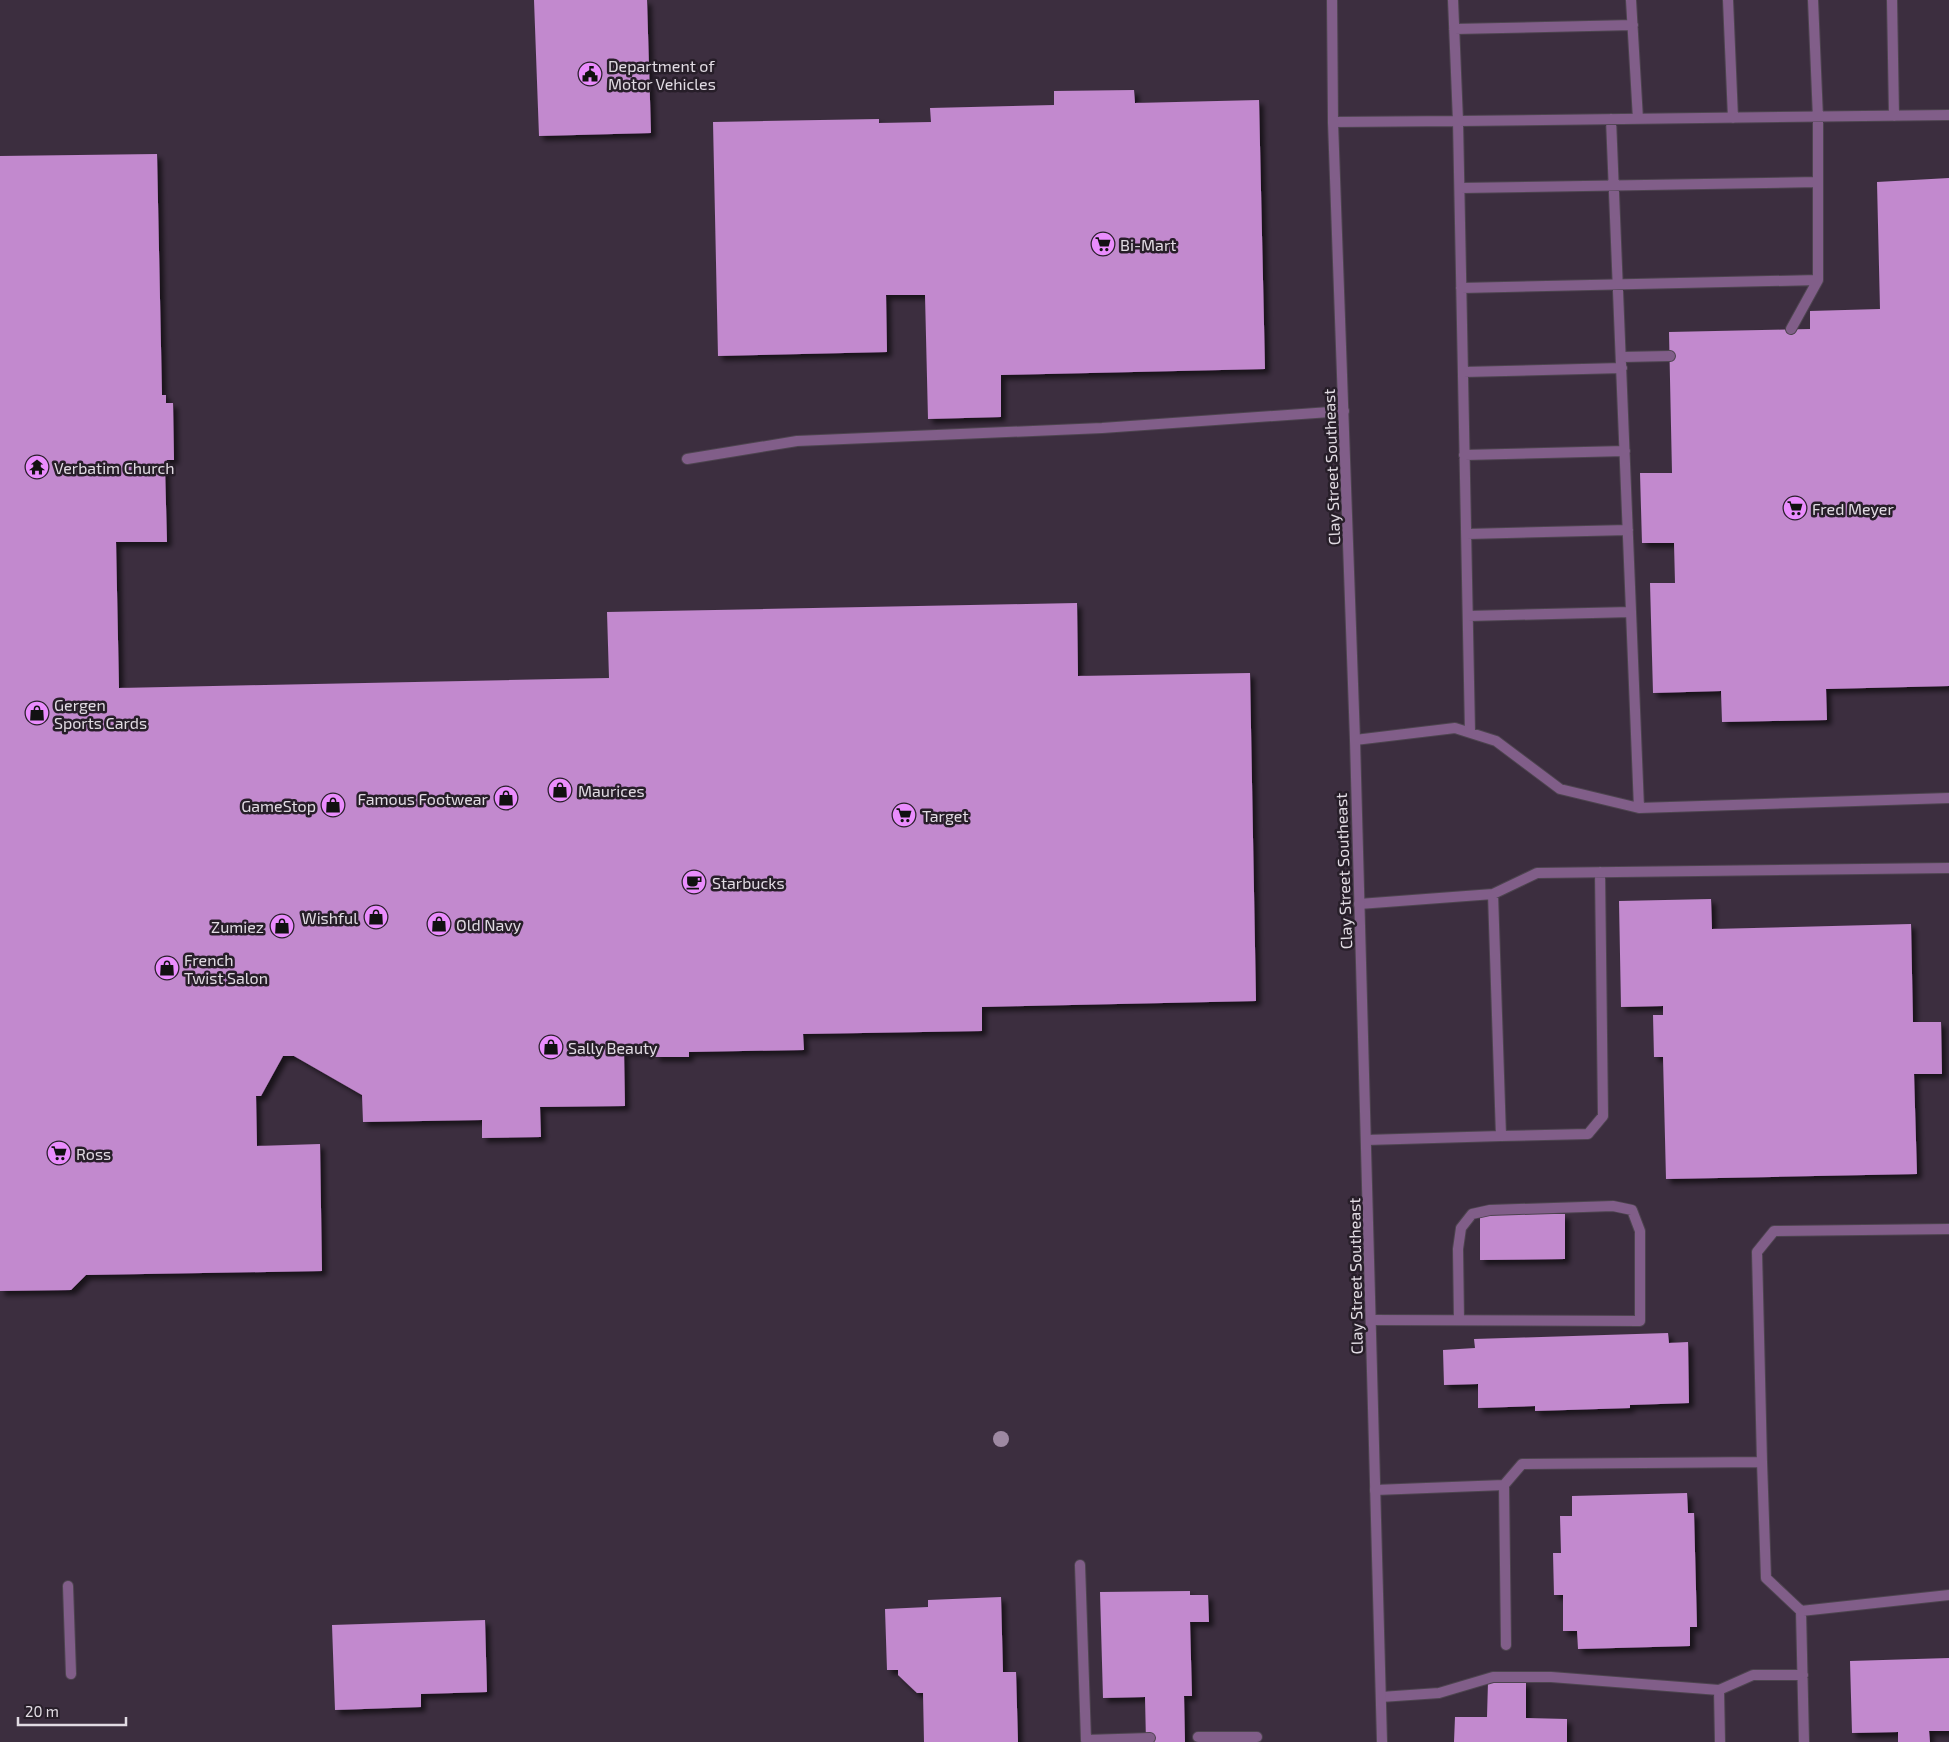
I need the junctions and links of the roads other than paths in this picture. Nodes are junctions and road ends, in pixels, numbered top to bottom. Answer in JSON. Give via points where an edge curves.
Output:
{"nodes":[{"id":1,"x":1332,"y":0,"type":"edge"},
{"id":2,"x":1453,"y":0,"type":"edge"},
{"id":3,"x":1631,"y":0,"type":"edge"},
{"id":4,"x":1728,"y":0,"type":"edge"},
{"id":5,"x":1813,"y":0,"type":"edge"},
{"id":6,"x":1892,"y":0,"type":"edge"},
{"id":7,"x":1633,"y":25,"type":"junction"},
{"id":8,"x":1454,"y":29,"type":"junction"},
{"id":9,"x":1949,"y":115,"type":"edge"},
{"id":10,"x":1894,"y":116,"type":"junction"},
{"id":11,"x":1732,"y":118,"type":"junction"},
{"id":12,"x":1818,"y":118,"type":"junction"},
{"id":13,"x":1611,"y":119,"type":"junction"},
{"id":14,"x":1638,"y":119,"type":"junction"},
{"id":15,"x":1458,"y":121,"type":"junction"},
{"id":16,"x":1333,"y":122,"type":"junction"},
{"id":17,"x":1818,"y":182,"type":"junction"},
{"id":18,"x":1614,"y":186,"type":"junction"},
{"id":19,"x":1460,"y":188,"type":"junction"},
{"id":20,"x":1818,"y":280,"type":"junction"},
{"id":21,"x":1619,"y":284,"type":"junction"},
{"id":22,"x":1461,"y":288,"type":"junction"},
{"id":23,"x":1791,"y":329,"type":"dead end"},
{"id":24,"x":1670,"y":356,"type":"dead end"},
{"id":25,"x":1622,"y":357,"type":"junction"},
{"id":26,"x":1622,"y":368,"type":"junction"},
{"id":27,"x":1463,"y":372,"type":"junction"},
{"id":28,"x":1344,"y":411,"type":"junction"},
{"id":29,"x":1625,"y":451,"type":"junction"},
{"id":30,"x":1464,"y":455,"type":"junction"},
{"id":31,"x":687,"y":459,"type":"dead end"},
{"id":32,"x":1628,"y":530,"type":"junction"},
{"id":33,"x":1466,"y":534,"type":"junction"},
{"id":34,"x":1631,"y":612,"type":"junction"},
{"id":35,"x":1468,"y":616,"type":"junction"},
{"id":36,"x":1470,"y":732,"type":"junction"},
{"id":37,"x":1355,"y":740,"type":"junction"},
{"id":38,"x":1949,"y":798,"type":"edge"},
{"id":39,"x":1639,"y":808,"type":"junction"},
{"id":40,"x":1949,"y":868,"type":"edge"},
{"id":41,"x":1600,"y":872,"type":"junction"},
{"id":42,"x":1493,"y":894,"type":"junction"},
{"id":43,"x":1359,"y":904,"type":"junction"},
{"id":44,"x":1501,"y":1136,"type":"junction"},
{"id":45,"x":1366,"y":1140,"type":"junction"},
{"id":46,"x":1949,"y":1229,"type":"edge"},
{"id":47,"x":1371,"y":1320,"type":"junction"},
{"id":48,"x":1459,"y":1320,"type":"junction"},
{"id":49,"x":1762,"y":1462,"type":"junction"},
{"id":50,"x":1504,"y":1485,"type":"junction"},
{"id":51,"x":1375,"y":1490,"type":"junction"},
{"id":52,"x":1080,"y":1565,"type":"dead end"},
{"id":53,"x":68,"y":1586,"type":"dead end"},
{"id":54,"x":1949,"y":1595,"type":"edge"},
{"id":55,"x":1801,"y":1612,"type":"junction"},
{"id":56,"x":1506,"y":1645,"type":"dead end"},
{"id":57,"x":71,"y":1674,"type":"dead end"},
{"id":58,"x":1803,"y":1675,"type":"junction"},
{"id":59,"x":1719,"y":1690,"type":"junction"},
{"id":60,"x":1381,"y":1697,"type":"junction"},
{"id":61,"x":1198,"y":1737,"type":"dead end"},
{"id":62,"x":1257,"y":1737,"type":"dead end"},
{"id":63,"x":1150,"y":1738,"type":"dead end"},
{"id":64,"x":1382,"y":1742,"type":"edge"},
{"id":65,"x":1720,"y":1742,"type":"edge"},
{"id":66,"x":1804,"y":1742,"type":"edge"}],
"edges":[{"from":1,"to":16,"type":"street","name":"Clay Street Southeast"},
{"from":2,"to":8,"type":"street"},
{"from":3,"to":7,"type":"street"},
{"from":4,"to":11,"type":"street"},
{"from":5,"to":12,"type":"street"},
{"from":6,"to":10,"type":"street"},
{"from":7,"to":8,"type":"street"},
{"from":7,"to":14,"type":"street"},
{"from":8,"to":15,"type":"street"},
{"from":9,"to":10,"type":"street"},
{"from":10,"to":12,"type":"street"},
{"from":11,"to":12,"type":"street"},
{"from":11,"to":14,"type":"street"},
{"from":12,"to":17,"type":"street"},
{"from":13,"to":14,"type":"street"},
{"from":13,"to":15,"type":"street"},
{"from":13,"to":18,"type":"street"},
{"from":15,"to":16,"type":"street"},
{"from":15,"to":19,"type":"street"},
{"from":16,"to":28,"type":"street","name":"Clay Street Southeast"},
{"from":17,"to":18,"type":"street"},
{"from":17,"to":20,"type":"street"},
{"from":18,"to":19,"type":"street"},
{"from":18,"to":21,"type":"street"},
{"from":19,"to":22,"type":"street"},
{"from":20,"to":21,"type":"street"},
{"from":20,"to":23,"type":"street"},
{"from":21,"to":22,"type":"street"},
{"from":21,"to":25,"type":"street"},
{"from":22,"to":27,"type":"street"},
{"from":24,"to":25,"type":"street"},
{"from":25,"to":26,"type":"street"},
{"from":26,"to":27,"type":"street"},
{"from":26,"to":29,"type":"street"},
{"from":27,"to":30,"type":"street"},
{"from":28,"to":31,"type":"street","via":[[1102,428],[796,441]]},
{"from":28,"to":37,"type":"street","name":"Clay Street Southeast"},
{"from":29,"to":30,"type":"street"},
{"from":29,"to":32,"type":"street"},
{"from":30,"to":33,"type":"street"},
{"from":32,"to":33,"type":"street"},
{"from":32,"to":34,"type":"street"},
{"from":33,"to":35,"type":"street"},
{"from":34,"to":35,"type":"street"},
{"from":34,"to":39,"type":"street"},
{"from":35,"to":36,"type":"street"},
{"from":36,"to":37,"type":"street","via":[[1454,728]]},
{"from":36,"to":39,"type":"street","via":[[1496,741],[1560,789]]},
{"from":37,"to":43,"type":"street","name":"Clay Street Southeast"},
{"from":38,"to":39,"type":"street"},
{"from":40,"to":41,"type":"street"},
{"from":41,"to":42,"type":"street","via":[[1536,873]]},
{"from":41,"to":44,"type":"street","via":[[1603,1116],[1588,1134]]},
{"from":42,"to":43,"type":"street"},
{"from":42,"to":44,"type":"street"},
{"from":43,"to":45,"type":"street","name":"Clay Street Southeast"},
{"from":44,"to":45,"type":"street"},
{"from":45,"to":47,"type":"street","name":"Clay Street Southeast"},
{"from":46,"to":49,"type":"street","via":[[1774,1231],[1757,1252]]},
{"from":47,"to":48,"type":"street"},
{"from":47,"to":51,"type":"street","name":"Clay Street Southeast"},
{"from":48,"to":48,"type":"street","via":[[1640,1321],[1640,1230],[1632,1210],[1613,1206],[1490,1210],[1472,1214],[1461,1228],[1458,1249]]},
{"from":49,"to":50,"type":"street","via":[[1522,1464]]},
{"from":49,"to":55,"type":"street","via":[[1766,1578]]},
{"from":50,"to":51,"type":"street"},
{"from":50,"to":56,"type":"street"},
{"from":51,"to":60,"type":"street","name":"Clay Street Southeast"},
{"from":52,"to":63,"type":"street","via":[[1086,1740]]},
{"from":53,"to":57,"type":"street"},
{"from":54,"to":55,"type":"street"},
{"from":55,"to":58,"type":"street"},
{"from":58,"to":59,"type":"street","via":[[1754,1675]]},
{"from":58,"to":66,"type":"street"},
{"from":59,"to":60,"type":"street","via":[[1551,1677],[1493,1677],[1439,1693]]},
{"from":59,"to":65,"type":"street"},
{"from":60,"to":64,"type":"street","name":"Clay Street Southeast"},
{"from":61,"to":62,"type":"street"}]}
